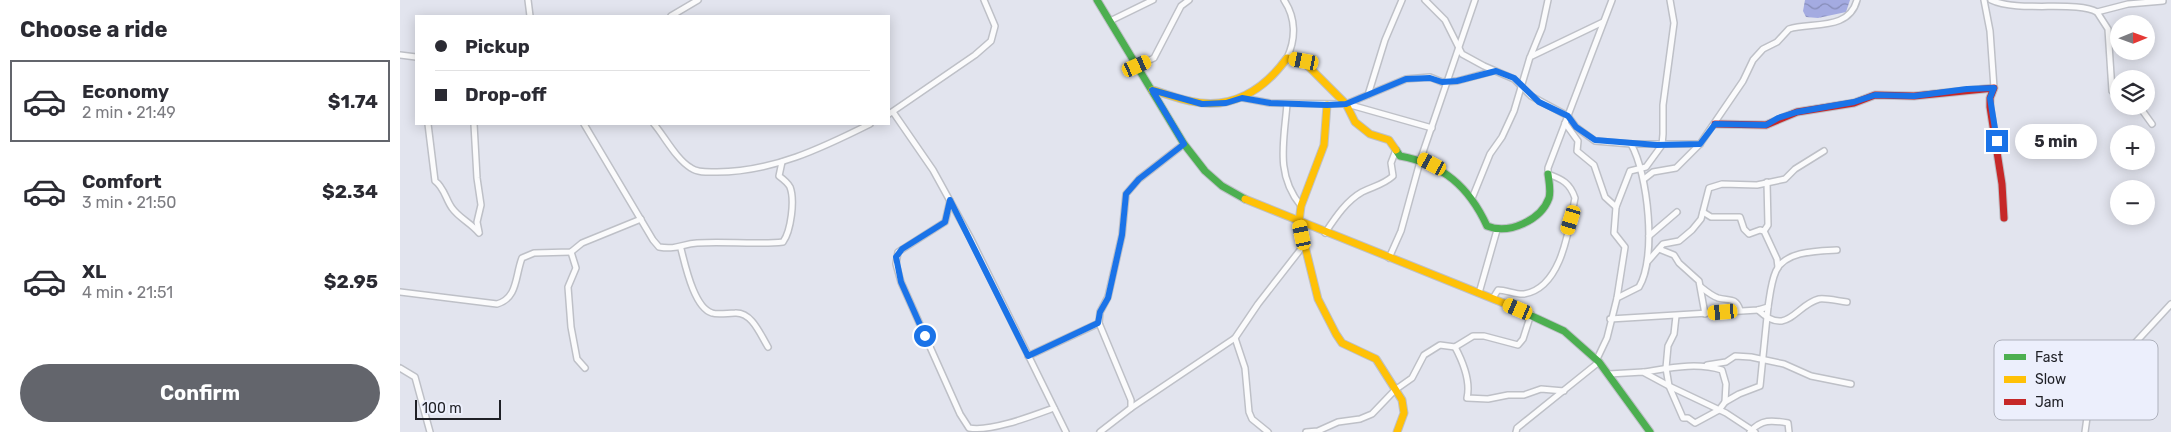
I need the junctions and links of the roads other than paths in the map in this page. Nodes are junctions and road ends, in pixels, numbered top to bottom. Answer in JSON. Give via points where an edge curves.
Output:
{"nodes":[{"id":1,"x":528,"y":0,"type":"edge"},
{"id":2,"x":698,"y":0,"type":"edge"},
{"id":3,"x":984,"y":0,"type":"edge"},
{"id":4,"x":1097,"y":0,"type":"edge"},
{"id":5,"x":1153,"y":0,"type":"edge"},
{"id":6,"x":1188,"y":0,"type":"edge"},
{"id":7,"x":1284,"y":0,"type":"edge"},
{"id":8,"x":1402,"y":0,"type":"edge"},
{"id":9,"x":1425,"y":0,"type":"edge"},
{"id":10,"x":1475,"y":0,"type":"edge"},
{"id":11,"x":1548,"y":0,"type":"edge"},
{"id":12,"x":1612,"y":0,"type":"edge"},
{"id":13,"x":1670,"y":0,"type":"edge"},
{"id":14,"x":1857,"y":0,"type":"edge"},
{"id":15,"x":1984,"y":0,"type":"edge"},
{"id":16,"x":1991,"y":0,"type":"edge"},
{"id":17,"x":2163,"y":1,"type":"edge"},
{"id":18,"x":2097,"y":12,"type":"junction"},
{"id":19,"x":530,"y":15,"type":"edge"},
{"id":20,"x":673,"y":15,"type":"edge"},
{"id":21,"x":1110,"y":21,"type":"junction"},
{"id":22,"x":1603,"y":22,"type":"junction"},
{"id":23,"x":1457,"y":48,"type":"junction"},
{"id":24,"x":1531,"y":55,"type":"junction"},
{"id":25,"x":400,"y":56,"type":"edge"},
{"id":26,"x":415,"y":57,"type":"edge"},
{"id":27,"x":1287,"y":58,"type":"junction"},
{"id":28,"x":1137,"y":66,"type":"junction"},
{"id":29,"x":2111,"y":70,"type":"edge"},
{"id":30,"x":1496,"y":71,"type":"junction"},
{"id":31,"x":1448,"y":81,"type":"junction"},
{"id":32,"x":1522,"y":86,"type":"junction"},
{"id":33,"x":1994,"y":88,"type":"junction"},
{"id":34,"x":1152,"y":90,"type":"junction"},
{"id":35,"x":1368,"y":95,"type":"junction"},
{"id":36,"x":1242,"y":98,"type":"junction"},
{"id":37,"x":1287,"y":104,"type":"junction"},
{"id":38,"x":1346,"y":104,"type":"junction"},
{"id":39,"x":1327,"y":105,"type":"junction"},
{"id":40,"x":891,"y":113,"type":"edge"},
{"id":41,"x":2146,"y":115,"type":"edge"},
{"id":42,"x":1568,"y":116,"type":"junction"},
{"id":43,"x":1565,"y":123,"type":"junction"},
{"id":44,"x":1715,"y":124,"type":"junction"},
{"id":45,"x":2152,"y":124,"type":"dead end"},
{"id":46,"x":428,"y":125,"type":"edge"},
{"id":47,"x":474,"y":125,"type":"edge"},
{"id":48,"x":585,"y":125,"type":"edge"},
{"id":49,"x":655,"y":125,"type":"edge"},
{"id":50,"x":868,"y":125,"type":"edge"},
{"id":51,"x":1432,"y":128,"type":"junction"},
{"id":52,"x":1184,"y":144,"type":"junction"},
{"id":53,"x":1631,"y":144,"type":"junction"},
{"id":54,"x":1700,"y":144,"type":"junction"},
{"id":55,"x":1662,"y":145,"type":"junction"},
{"id":56,"x":1396,"y":150,"type":"junction"},
{"id":57,"x":1824,"y":151,"type":"dead end"},
{"id":58,"x":1422,"y":158,"type":"junction"},
{"id":59,"x":782,"y":162,"type":"junction"},
{"id":60,"x":1641,"y":170,"type":"junction"},
{"id":61,"x":1548,"y":174,"type":"junction"},
{"id":62,"x":1644,"y":179,"type":"junction"},
{"id":63,"x":1767,"y":182,"type":"junction"},
{"id":64,"x":1473,"y":196,"type":"junction"},
{"id":65,"x":950,"y":200,"type":"junction"},
{"id":66,"x":1301,"y":206,"type":"junction"},
{"id":67,"x":1616,"y":207,"type":"junction"},
{"id":68,"x":1677,"y":212,"type":"dead end"},
{"id":69,"x":1703,"y":212,"type":"junction"},
{"id":70,"x":2004,"y":218,"type":"dead end"},
{"id":71,"x":641,"y":219,"type":"junction"},
{"id":72,"x":1299,"y":222,"type":"junction"},
{"id":73,"x":1497,"y":230,"type":"junction"},
{"id":74,"x":1764,"y":231,"type":"junction"},
{"id":75,"x":1326,"y":233,"type":"junction"},
{"id":76,"x":1649,"y":236,"type":"junction"},
{"id":77,"x":1304,"y":245,"type":"junction"},
{"id":78,"x":681,"y":249,"type":"junction"},
{"id":79,"x":1659,"y":249,"type":"junction"},
{"id":80,"x":1837,"y":250,"type":"dead end"},
{"id":81,"x":571,"y":252,"type":"junction"},
{"id":82,"x":1389,"y":258,"type":"junction"},
{"id":83,"x":1648,"y":261,"type":"junction"},
{"id":84,"x":1778,"y":267,"type":"junction"},
{"id":85,"x":1701,"y":287,"type":"junction"},
{"id":86,"x":400,"y":292,"type":"edge"},
{"id":87,"x":1479,"y":293,"type":"junction"},
{"id":88,"x":1493,"y":298,"type":"junction"},
{"id":89,"x":1617,"y":298,"type":"junction"},
{"id":90,"x":1847,"y":302,"type":"dead end"},
{"id":91,"x":2171,"y":304,"type":"edge"},
{"id":92,"x":1768,"y":307,"type":"junction"},
{"id":93,"x":1740,"y":310,"type":"junction"},
{"id":94,"x":1758,"y":310,"type":"junction"},
{"id":95,"x":1531,"y":314,"type":"junction"},
{"id":96,"x":1705,"y":314,"type":"junction"},
{"id":97,"x":1676,"y":316,"type":"junction"},
{"id":98,"x":1767,"y":318,"type":"junction"},
{"id":99,"x":1610,"y":319,"type":"junction"},
{"id":100,"x":1098,"y":323,"type":"junction"},
{"id":101,"x":1235,"y":338,"type":"junction"},
{"id":102,"x":2138,"y":340,"type":"edge"},
{"id":103,"x":768,"y":347,"type":"dead end"},
{"id":104,"x":1456,"y":347,"type":"junction"},
{"id":105,"x":1028,"y":356,"type":"junction"},
{"id":106,"x":1763,"y":360,"type":"junction"},
{"id":107,"x":1598,"y":361,"type":"junction"},
{"id":108,"x":1707,"y":366,"type":"junction"},
{"id":109,"x":400,"y":368,"type":"edge"},
{"id":110,"x":585,"y":368,"type":"dead end"},
{"id":111,"x":1666,"y":368,"type":"junction"},
{"id":112,"x":1644,"y":372,"type":"junction"},
{"id":113,"x":1609,"y":374,"type":"junction"},
{"id":114,"x":1851,"y":384,"type":"dead end"},
{"id":115,"x":1668,"y":386,"type":"junction"},
{"id":116,"x":1395,"y":390,"type":"junction"},
{"id":117,"x":1564,"y":391,"type":"junction"},
{"id":118,"x":1725,"y":402,"type":"junction"},
{"id":119,"x":1054,"y":408,"type":"junction"},
{"id":120,"x":1132,"y":408,"type":"junction"},
{"id":121,"x":1719,"y":410,"type":"junction"},
{"id":122,"x":1726,"y":413,"type":"junction"},
{"id":123,"x":1517,"y":431,"type":"edge"},
{"id":124,"x":1752,"y":431,"type":"edge"},
{"id":125,"x":430,"y":432,"type":"edge"},
{"id":126,"x":1066,"y":432,"type":"edge"},
{"id":127,"x":1100,"y":432,"type":"edge"},
{"id":128,"x":1268,"y":432,"type":"edge"},
{"id":129,"x":1306,"y":432,"type":"edge"},
{"id":130,"x":1397,"y":432,"type":"edge"},
{"id":131,"x":1650,"y":432,"type":"edge"},
{"id":132,"x":1789,"y":432,"type":"edge"}],
"edges":[{"from":1,"to":19,"type":"street"},
{"from":2,"to":20,"type":"street"},
{"from":3,"to":40,"type":"street","via":[[995,26],[991,41]]},
{"from":4,"to":21,"type":"street"},
{"from":5,"to":21,"type":"street"},
{"from":6,"to":28,"type":"street","via":[[1181,6],[1154,58]]},
{"from":7,"to":27,"type":"street","via":[[1292,19],[1293,44]]},
{"from":8,"to":35,"type":"street","via":[[1385,40]]},
{"from":9,"to":23,"type":"street","via":[[1445,20]]},
{"from":10,"to":23,"type":"street"},
{"from":11,"to":24,"type":"street","via":[[1542,28]]},
{"from":12,"to":22,"type":"street"},
{"from":13,"to":55,"type":"street","via":[[1674,23],[1663,105]]},
{"from":14,"to":44,"type":"street","via":[[1850,14],[1836,22],[1789,28],[1777,42],[1763,49]]},
{"from":15,"to":33,"type":"street"},
{"from":16,"to":18,"type":"street","via":[[2021,5],[2080,7]]},
{"from":17,"to":18,"type":"street","via":[[2128,4]]},
{"from":18,"to":29,"type":"street","via":[[2108,29]]},
{"from":21,"to":28,"type":"street"},
{"from":22,"to":24,"type":"street"},
{"from":22,"to":42,"type":"street"},
{"from":23,"to":30,"type":"street","via":[[1471,60]]},
{"from":23,"to":31,"type":"street"},
{"from":24,"to":32,"type":"street"},
{"from":25,"to":26,"type":"street"},
{"from":27,"to":36,"type":"street","via":[[1266,83]]},
{"from":27,"to":38,"type":"street","via":[[1304,61]]},
{"from":28,"to":34,"type":"street"},
{"from":30,"to":31,"type":"street"},
{"from":30,"to":32,"type":"street","via":[[1508,74]]},
{"from":31,"to":35,"type":"street","via":[[1406,79]]},
{"from":31,"to":51,"type":"street"},
{"from":32,"to":42,"type":"street","via":[[1539,102]]},
{"from":32,"to":64,"type":"street","via":[[1514,112],[1490,154]]},
{"from":33,"to":44,"type":"street","via":[[1914,96],[1875,95],[1797,112],[1766,125]]},
{"from":33,"to":70,"type":"street","via":[[1990,107]]},
{"from":34,"to":36,"type":"street","via":[[1202,104],[1226,103]]},
{"from":34,"to":52,"type":"street"},
{"from":35,"to":38,"type":"street"},
{"from":36,"to":37,"type":"street"},
{"from":37,"to":39,"type":"street"},
{"from":37,"to":66,"type":"street","via":[[1284,174],[1291,194]]},
{"from":38,"to":39,"type":"street"},
{"from":38,"to":51,"type":"street"},
{"from":38,"to":56,"type":"street","via":[[1356,122],[1370,134],[1389,140]]},
{"from":39,"to":66,"type":"street","via":[[1324,145]]},
{"from":40,"to":65,"type":"street","via":[[933,170]]},
{"from":41,"to":45,"type":"street"},
{"from":42,"to":43,"type":"street"},
{"from":42,"to":53,"type":"street","via":[[1576,127],[1595,140]]},
{"from":43,"to":61,"type":"street"},
{"from":43,"to":67,"type":"street","via":[[1578,141],[1578,151],[1594,165],[1605,197]]},
{"from":44,"to":54,"type":"street"},
{"from":46,"to":47,"type":"street","via":[[435,181],[440,184],[452,209],[479,233],[477,222],[481,204]]},
{"from":48,"to":71,"type":"street"},
{"from":49,"to":59,"type":"street","via":[[694,170],[734,172]]},
{"from":50,"to":59,"type":"street","via":[[810,153]]},
{"from":51,"to":58,"type":"street"},
{"from":52,"to":72,"type":"street","via":[[1205,171],[1222,186]]},
{"from":52,"to":100,"type":"street","via":[[1139,179],[1126,194],[1122,235],[1108,298]]},
{"from":53,"to":55,"type":"street"},
{"from":53,"to":60,"type":"street"},
{"from":54,"to":55,"type":"street"},
{"from":54,"to":62,"type":"street","via":[[1676,168],[1652,172]]},
{"from":55,"to":60,"type":"street","via":[[1651,162]]},
{"from":56,"to":58,"type":"street","via":[[1400,156]]},
{"from":56,"to":75,"type":"street","via":[[1391,163],[1393,176],[1383,185],[1362,192],[1338,212]]},
{"from":57,"to":63,"type":"street","via":[[1785,179]]},
{"from":58,"to":64,"type":"street","via":[[1443,170]]},
{"from":58,"to":82,"type":"street","via":[[1401,231]]},
{"from":59,"to":78,"type":"street","via":[[779,176],[789,186],[792,196],[787,236],[783,242],[696,243]]},
{"from":60,"to":62,"type":"street"},
{"from":60,"to":67,"type":"street","via":[[1630,171]]},
{"from":61,"to":73,"type":"street","via":[[1550,196],[1540,214]]},
{"from":61,"to":88,"type":"street","via":[[1563,179],[1575,198],[1560,263],[1535,291],[1522,295],[1498,290]]},
{"from":62,"to":76,"type":"street"},
{"from":63,"to":69,"type":"street","via":[[1757,185],[1722,184],[1709,188]]},
{"from":63,"to":74,"type":"street","via":[[1768,225]]},
{"from":64,"to":73,"type":"street","via":[[1488,226]]},
{"from":65,"to":105,"type":"street"},
{"from":65,"to":119,"type":"street","via":[[945,222],[898,252],[896,264],[960,414],[969,428],[983,432]]},
{"from":66,"to":72,"type":"street"},
{"from":67,"to":89,"type":"street","via":[[1614,233],[1625,247]]},
{"from":68,"to":76,"type":"street"},
{"from":69,"to":74,"type":"street","via":[[1711,217],[1740,217],[1749,234]]},
{"from":69,"to":79,"type":"street","via":[[1679,241],[1663,244]]},
{"from":71,"to":78,"type":"street","via":[[660,248]]},
{"from":71,"to":81,"type":"street","via":[[582,243]]},
{"from":72,"to":75,"type":"street"},
{"from":72,"to":77,"type":"street"},
{"from":73,"to":87,"type":"street"},
{"from":74,"to":84,"type":"street"},
{"from":75,"to":82,"type":"street"},
{"from":76,"to":83,"type":"street"},
{"from":77,"to":101,"type":"street"},
{"from":77,"to":116,"type":"street","via":[[1318,298],[1336,334],[1342,343],[1376,360]]},
{"from":78,"to":103,"type":"street","via":[[687,280],[705,309],[712,314],[740,312],[750,317]]},
{"from":79,"to":83,"type":"street"},
{"from":79,"to":85,"type":"street","via":[[1674,255]]},
{"from":80,"to":84,"type":"street","via":[[1799,255],[1786,259]]},
{"from":81,"to":86,"type":"street","via":[[534,253],[522,258],[512,296],[498,304]]},
{"from":81,"to":110,"type":"street","via":[[576,268],[568,287],[571,327],[577,359]]},
{"from":82,"to":87,"type":"street"},
{"from":83,"to":89,"type":"street","via":[[1639,287]]},
{"from":84,"to":92,"type":"street"},
{"from":85,"to":93,"type":"street","via":[[1718,298],[1733,300]]},
{"from":85,"to":96,"type":"street"},
{"from":87,"to":88,"type":"street"},
{"from":88,"to":95,"type":"street"},
{"from":89,"to":99,"type":"street"},
{"from":90,"to":98,"type":"street","via":[[1820,299],[1792,318]]},
{"from":91,"to":102,"type":"street"},
{"from":92,"to":94,"type":"street"},
{"from":92,"to":98,"type":"street"},
{"from":93,"to":94,"type":"street"},
{"from":93,"to":96,"type":"street"},
{"from":94,"to":98,"type":"street"},
{"from":95,"to":104,"type":"street","via":[[1518,345],[1473,336]]},
{"from":95,"to":107,"type":"street","via":[[1564,331]]},
{"from":96,"to":97,"type":"street"},
{"from":97,"to":99,"type":"street"},
{"from":97,"to":111,"type":"street"},
{"from":98,"to":106,"type":"street"},
{"from":99,"to":107,"type":"street"},
{"from":100,"to":105,"type":"street"},
{"from":100,"to":120,"type":"street","via":[[1132,400]]},
{"from":101,"to":120,"type":"street"},
{"from":101,"to":128,"type":"street","via":[[1245,368],[1249,412],[1252,419]]},
{"from":104,"to":116,"type":"street","via":[[1440,345],[1424,355],[1412,378]]},
{"from":104,"to":117,"type":"street","via":[[1467,379],[1467,398],[1524,395],[1541,389]]},
{"from":105,"to":119,"type":"street"},
{"from":106,"to":108,"type":"street","via":[[1735,356],[1726,362]]},
{"from":106,"to":114,"type":"street","via":[[1784,364],[1811,376]]},
{"from":106,"to":118,"type":"street","via":[[1760,386]]},
{"from":107,"to":113,"type":"street"},
{"from":107,"to":117,"type":"street"},
{"from":108,"to":111,"type":"street"},
{"from":108,"to":118,"type":"street","via":[[1722,370],[1726,384]]},
{"from":109,"to":125,"type":"street","via":[[415,377]]},
{"from":111,"to":112,"type":"street"},
{"from":111,"to":115,"type":"street"},
{"from":112,"to":113,"type":"street"},
{"from":112,"to":115,"type":"street"},
{"from":113,"to":131,"type":"street"},
{"from":115,"to":121,"type":"street"},
{"from":115,"to":121,"type":"street","via":[[1683,418],[1695,423]]},
{"from":116,"to":129,"type":"street","via":[[1368,416]]},
{"from":116,"to":130,"type":"street","via":[[1402,400],[1404,413]]},
{"from":117,"to":123,"type":"street"},
{"from":118,"to":121,"type":"street"},
{"from":118,"to":122,"type":"street"},
{"from":119,"to":126,"type":"street"},
{"from":120,"to":127,"type":"street"},
{"from":121,"to":122,"type":"street"},
{"from":122,"to":124,"type":"street"},
{"from":124,"to":132,"type":"street","via":[[1758,424],[1772,420],[1788,423]]}]}
